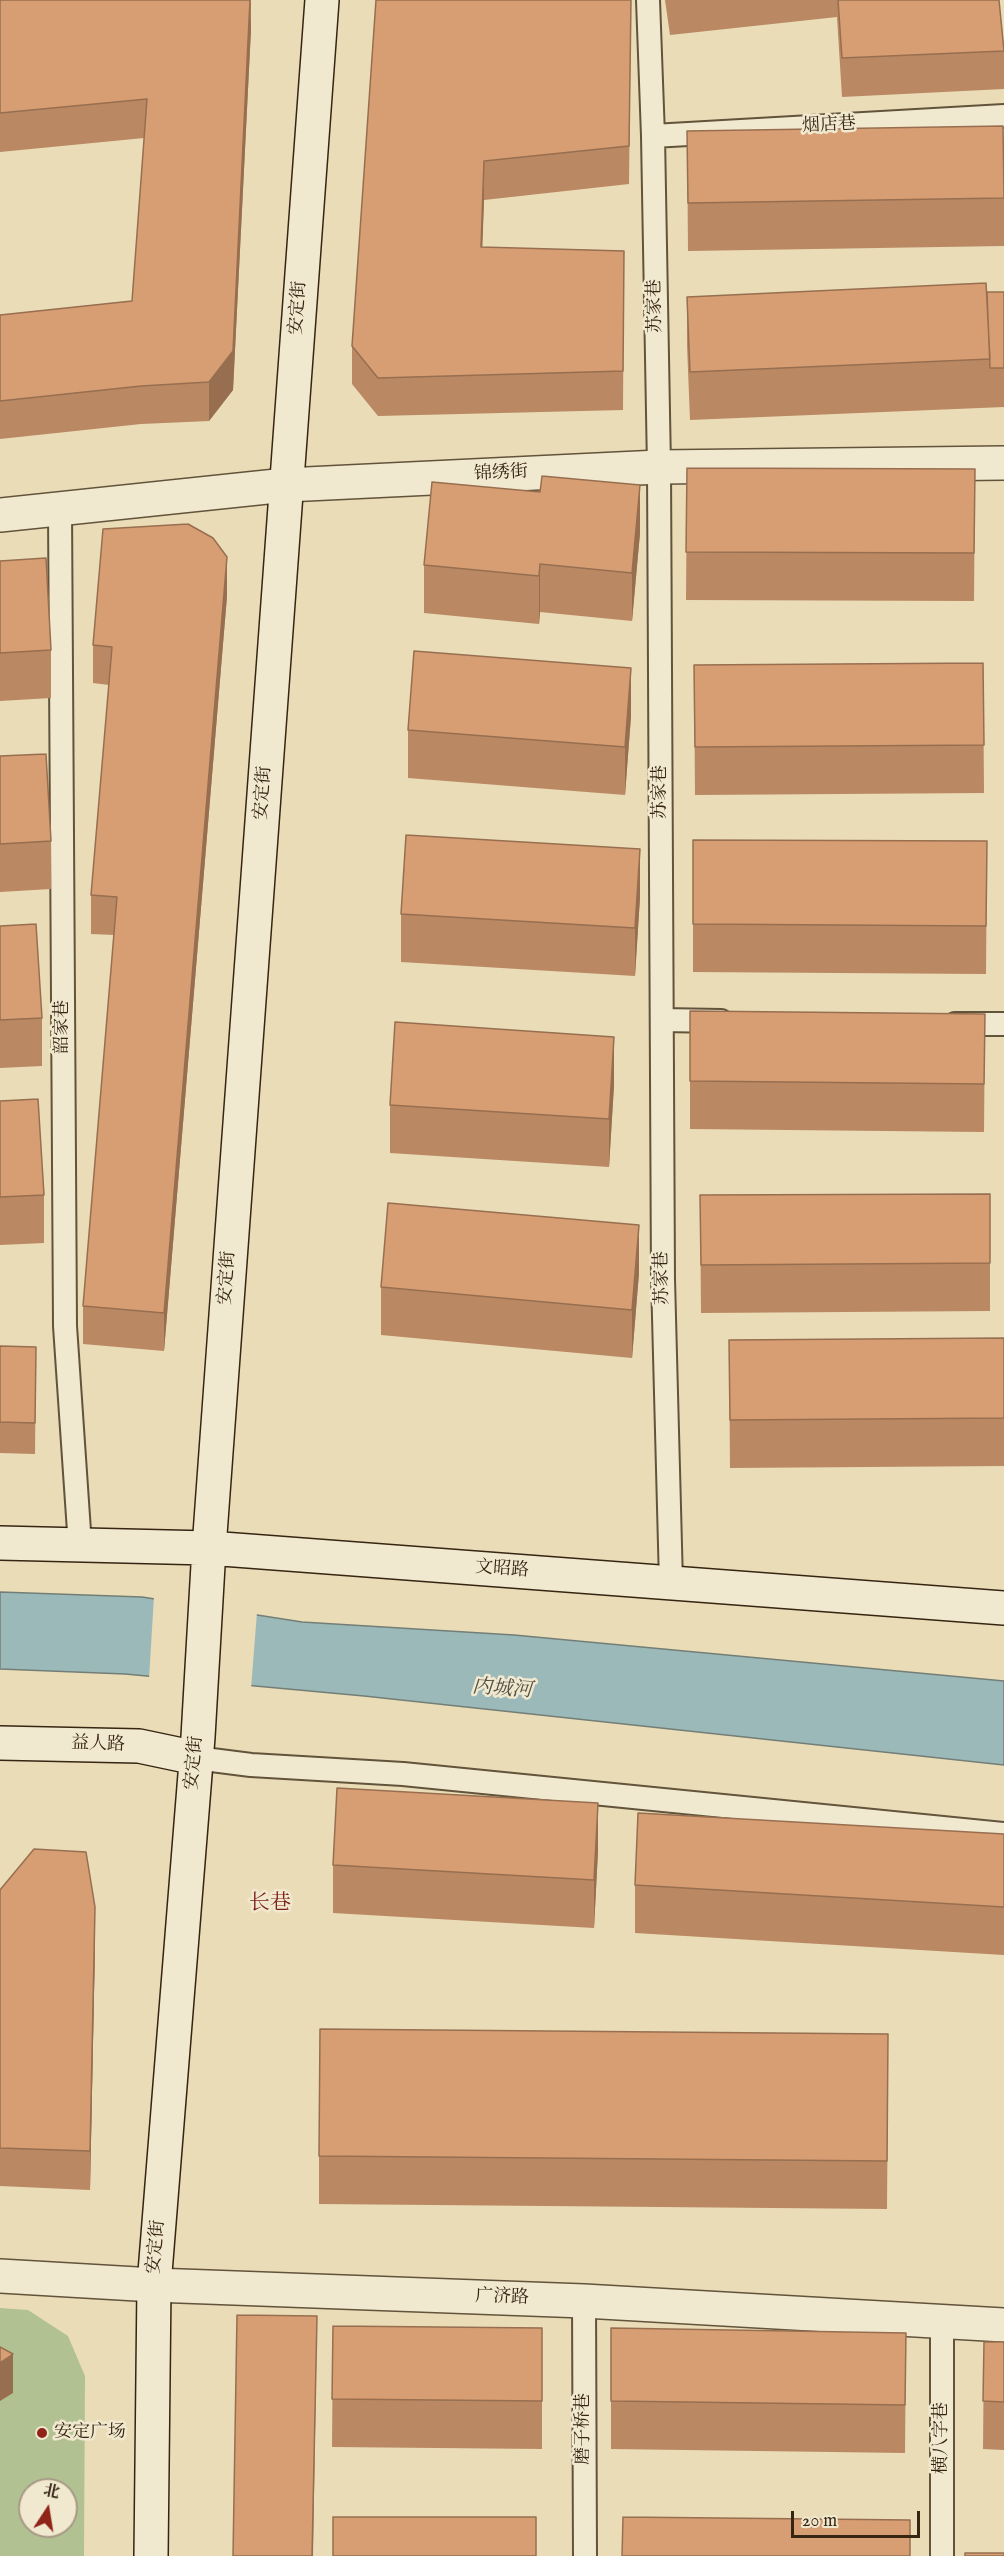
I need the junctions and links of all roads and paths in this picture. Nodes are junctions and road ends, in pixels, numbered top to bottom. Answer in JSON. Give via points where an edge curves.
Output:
{"nodes":[{"id":1,"x":322,"y":0,"type":"edge"},
{"id":2,"x":648,"y":0,"type":"edge"},
{"id":3,"x":1004,"y":116,"type":"edge"},
{"id":4,"x":653,"y":136,"type":"junction"},
{"id":5,"x":1004,"y":463,"type":"edge"},
{"id":6,"x":659,"y":467,"type":"junction"},
{"id":7,"x":286,"y":485,"type":"junction"},
{"id":8,"x":60,"y":509,"type":"junction"},
{"id":9,"x":0,"y":515,"type":"edge"},
{"id":10,"x":662,"y":1020,"type":"junction"},
{"id":11,"x":744,"y":1021,"type":"edge"},
{"id":12,"x":933,"y":1023,"type":"edge"},
{"id":13,"x":1004,"y":1024,"type":"edge"},
{"id":14,"x":0,"y":1543,"type":"edge"},
{"id":15,"x":80,"y":1545,"type":"junction"},
{"id":16,"x":208,"y":1563,"type":"junction"},
{"id":17,"x":671,"y":1583,"type":"junction"},
{"id":18,"x":1004,"y":1608,"type":"edge"},
{"id":19,"x":0,"y":1743,"type":"edge"},
{"id":20,"x":197,"y":1747,"type":"junction"},
{"id":21,"x":1004,"y":1834,"type":"edge"},
{"id":22,"x":0,"y":2276,"type":"edge"},
{"id":23,"x":154,"y":2285,"type":"junction"},
{"id":24,"x":584,"y":2301,"type":"junction"},
{"id":25,"x":942,"y":2320,"type":"junction"},
{"id":26,"x":1004,"y":2325,"type":"edge"},
{"id":27,"x":151,"y":2556,"type":"edge"},
{"id":28,"x":585,"y":2556,"type":"edge"},
{"id":29,"x":942,"y":2556,"type":"edge"}],
"edges":[{"from":1,"to":7,"type":"street","name":"安定街"},
{"from":2,"to":4,"type":"lane","name":"苏家巷"},
{"from":3,"to":4,"type":"lane","name":"烟店巷"},
{"from":4,"to":6,"type":"lane","name":"苏家巷"},
{"from":5,"to":6,"type":"street","name":"锦绣街"},
{"from":6,"to":7,"type":"street","name":"锦绣街"},
{"from":6,"to":10,"type":"lane","name":"苏家巷"},
{"from":7,"to":8,"type":"street","name":"锦绣街"},
{"from":7,"to":16,"type":"street","name":"安定街"},
{"from":8,"to":9,"type":"street","name":"锦绣街"},
{"from":8,"to":15,"type":"lane","name":"韶家巷","via":[[65,1326]]},
{"from":10,"to":11,"type":"lane"},
{"from":10,"to":17,"type":"lane","name":"苏家巷","via":[[663,1279]]},
{"from":12,"to":13,"type":"lane"},
{"from":14,"to":15,"type":"street","name":"文昭路"},
{"from":15,"to":16,"type":"street","name":"文昭路"},
{"from":16,"to":17,"type":"street","name":"文昭路"},
{"from":16,"to":20,"type":"street","name":"安定街"},
{"from":17,"to":18,"type":"street","name":"文昭路"},
{"from":19,"to":20,"type":"street","name":"益人路"},
{"from":20,"to":21,"type":"lane","via":[[251,1765],[403,1774]]},
{"from":20,"to":23,"type":"street","name":"安定街"},
{"from":22,"to":23,"type":"street","name":"广济路"},
{"from":23,"to":24,"type":"street","name":"广济路"},
{"from":23,"to":27,"type":"street","name":"安定街"},
{"from":24,"to":25,"type":"street","name":"广济路"},
{"from":24,"to":28,"type":"lane","name":"磨子桥巷"},
{"from":25,"to":26,"type":"street","name":"广济路"},
{"from":25,"to":29,"type":"lane","name":"横八字巷"}]}
